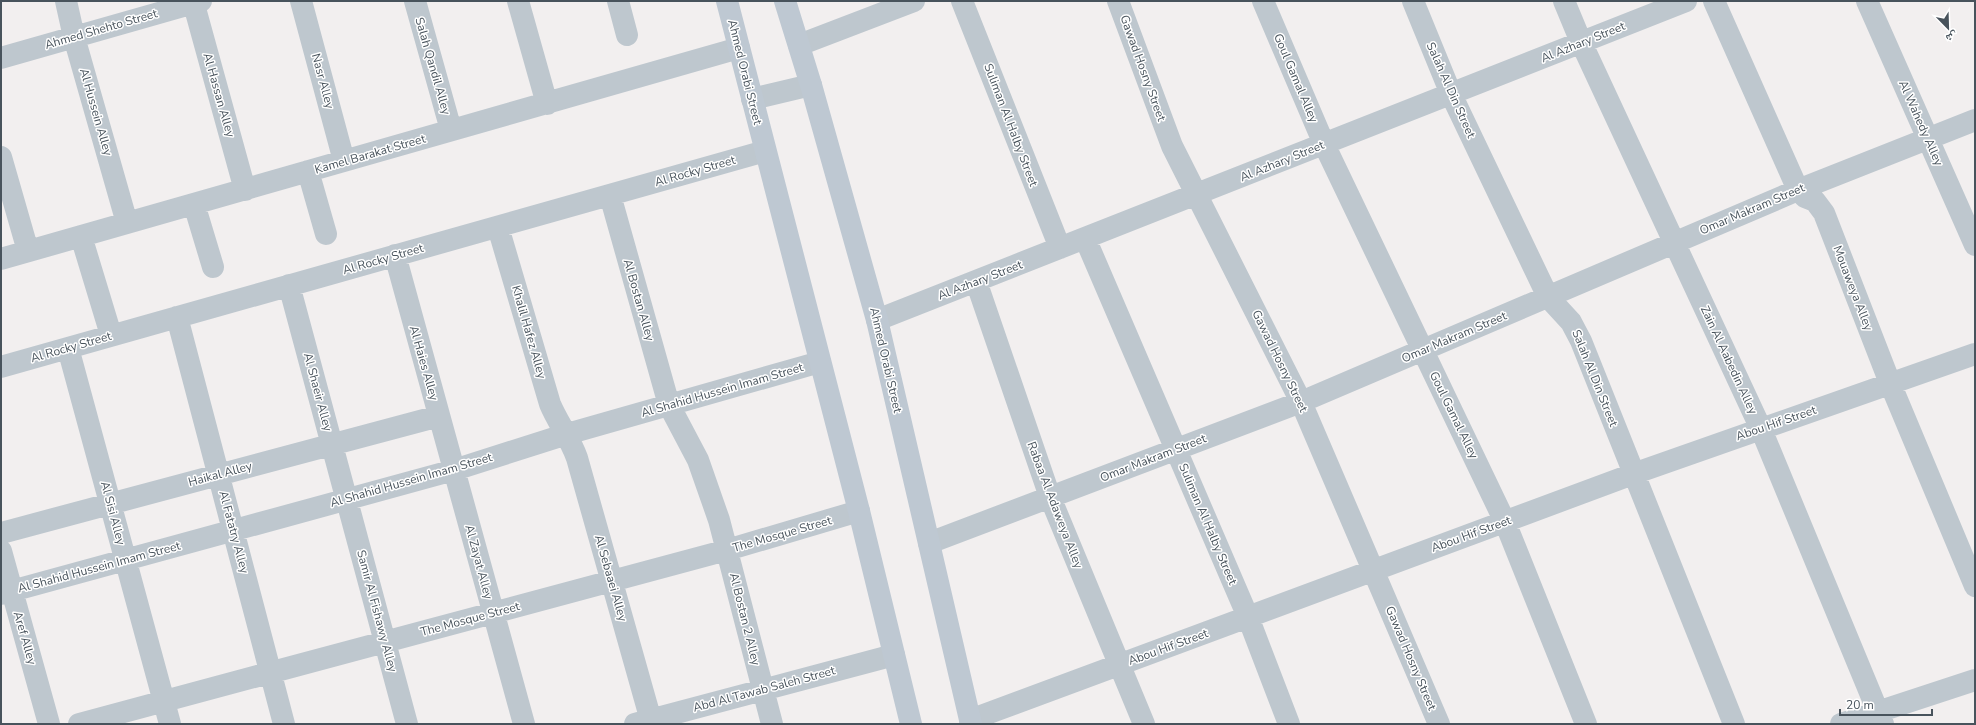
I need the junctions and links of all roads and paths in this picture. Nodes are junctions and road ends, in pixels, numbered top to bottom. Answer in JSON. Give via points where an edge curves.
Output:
{"nodes":[{"id":1,"x":66,"y":1,"type":"edge"},
{"id":2,"x":301,"y":1,"type":"edge"},
{"id":3,"x":415,"y":1,"type":"edge"},
{"id":4,"x":518,"y":1,"type":"edge"},
{"id":5,"x":618,"y":1,"type":"edge"},
{"id":6,"x":727,"y":1,"type":"edge"},
{"id":7,"x":785,"y":1,"type":"edge"},
{"id":8,"x":914,"y":1,"type":"edge"},
{"id":9,"x":962,"y":1,"type":"edge"},
{"id":10,"x":1118,"y":1,"type":"edge"},
{"id":11,"x":1263,"y":1,"type":"edge"},
{"id":12,"x":1413,"y":1,"type":"edge"},
{"id":13,"x":1564,"y":1,"type":"edge"},
{"id":14,"x":1686,"y":1,"type":"edge"},
{"id":15,"x":1714,"y":1,"type":"edge"},
{"id":16,"x":1867,"y":1,"type":"edge"},
{"id":17,"x":196,"y":2,"type":"edge"},
{"id":18,"x":627,"y":35,"type":"dead end"},
{"id":19,"x":74,"y":37,"type":"junction"},
{"id":20,"x":1582,"y":42,"type":"junction"},
{"id":21,"x":799,"y":45,"type":"junction"},
{"id":22,"x":739,"y":48,"type":"junction"},
{"id":23,"x":1,"y":58,"type":"edge"},
{"id":24,"x":811,"y":85,"type":"junction"},
{"id":25,"x":1451,"y":94,"type":"junction"},
{"id":26,"x":752,"y":99,"type":"junction"},
{"id":27,"x":547,"y":104,"type":"junction"},
{"id":28,"x":1975,"y":120,"type":"edge"},
{"id":29,"x":451,"y":130,"type":"junction"},
{"id":30,"x":1928,"y":138,"type":"junction"},
{"id":31,"x":1324,"y":144,"type":"junction"},
{"id":32,"x":765,"y":151,"type":"junction"},
{"id":33,"x":1,"y":157,"type":"edge"},
{"id":34,"x":344,"y":161,"type":"junction"},
{"id":35,"x":308,"y":171,"type":"junction"},
{"id":36,"x":245,"y":190,"type":"junction"},
{"id":37,"x":1798,"y":190,"type":"junction"},
{"id":38,"x":1196,"y":194,"type":"junction"},
{"id":39,"x":610,"y":195,"type":"junction"},
{"id":40,"x":194,"y":204,"type":"junction"},
{"id":41,"x":127,"y":223,"type":"junction"},
{"id":42,"x":498,"y":227,"type":"junction"},
{"id":43,"x":326,"y":234,"type":"dead end"},
{"id":44,"x":81,"y":236,"type":"junction"},
{"id":45,"x":1085,"y":238,"type":"junction"},
{"id":46,"x":1674,"y":242,"type":"junction"},
{"id":47,"x":1975,"y":245,"type":"edge"},
{"id":48,"x":1060,"y":248,"type":"junction"},
{"id":49,"x":28,"y":251,"type":"junction"},
{"id":50,"x":394,"y":256,"type":"junction"},
{"id":51,"x":1,"y":259,"type":"edge"},
{"id":52,"x":212,"y":267,"type":"dead end"},
{"id":53,"x":976,"y":281,"type":"junction"},
{"id":54,"x":290,"y":285,"type":"junction"},
{"id":55,"x":1548,"y":296,"type":"junction"},
{"id":56,"x":177,"y":317,"type":"junction"},
{"id":57,"x":877,"y":320,"type":"junction"},
{"id":58,"x":111,"y":335,"type":"junction"},
{"id":59,"x":68,"y":348,"type":"junction"},
{"id":60,"x":1423,"y":350,"type":"junction"},
{"id":61,"x":1975,"y":354,"type":"edge"},
{"id":62,"x":820,"y":362,"type":"junction"},
{"id":63,"x":1,"y":366,"type":"edge"},
{"id":64,"x":1890,"y":383,"type":"junction"},
{"id":65,"x":1301,"y":402,"type":"junction"},
{"id":66,"x":669,"y":406,"type":"junction"},
{"id":67,"x":439,"y":416,"type":"junction"},
{"id":68,"x":1761,"y":429,"type":"junction"},
{"id":69,"x":567,"y":434,"type":"junction"},
{"id":70,"x":332,"y":444,"type":"junction"},
{"id":71,"x":1176,"y":449,"type":"junction"},
{"id":72,"x":454,"y":470,"type":"junction"},
{"id":73,"x":218,"y":474,"type":"junction"},
{"id":74,"x":1633,"y":474,"type":"junction"},
{"id":75,"x":1050,"y":497,"type":"junction"},
{"id":76,"x":347,"y":499,"type":"junction"},
{"id":77,"x":110,"y":503,"type":"junction"},
{"id":78,"x":859,"y":511,"type":"junction"},
{"id":79,"x":1505,"y":522,"type":"junction"},
{"id":80,"x":233,"y":531,"type":"junction"},
{"id":81,"x":1,"y":533,"type":"edge"},
{"id":82,"x":929,"y":543,"type":"junction"},
{"id":83,"x":727,"y":550,"type":"junction"},
{"id":84,"x":1,"y":551,"type":"edge"},
{"id":85,"x":126,"y":560,"type":"junction"},
{"id":86,"x":1374,"y":570,"type":"junction"},
{"id":87,"x":612,"y":580,"type":"junction"},
{"id":88,"x":1975,"y":586,"type":"edge"},
{"id":89,"x":6,"y":592,"type":"edge"},
{"id":90,"x":493,"y":613,"type":"junction"},
{"id":91,"x":1248,"y":617,"type":"junction"},
{"id":92,"x":385,"y":642,"type":"junction"},
{"id":93,"x":894,"y":655,"type":"junction"},
{"id":94,"x":1118,"y":665,"type":"junction"},
{"id":95,"x":271,"y":672,"type":"junction"},
{"id":96,"x":1975,"y":680,"type":"edge"},
{"id":97,"x":763,"y":690,"type":"junction"},
{"id":98,"x":164,"y":701,"type":"junction"},
{"id":99,"x":1881,"y":718,"type":"edge"},
{"id":100,"x":970,"y":722,"type":"edge"},
{"id":101,"x":646,"y":723,"type":"edge"},
{"id":102,"x":49,"y":724,"type":"edge"},
{"id":103,"x":79,"y":724,"type":"edge"},
{"id":104,"x":170,"y":724,"type":"edge"},
{"id":105,"x":284,"y":724,"type":"edge"},
{"id":106,"x":407,"y":724,"type":"edge"},
{"id":107,"x":524,"y":724,"type":"edge"},
{"id":108,"x":772,"y":724,"type":"edge"},
{"id":109,"x":911,"y":724,"type":"edge"},
{"id":110,"x":1144,"y":724,"type":"edge"},
{"id":111,"x":1289,"y":724,"type":"edge"},
{"id":112,"x":1439,"y":724,"type":"edge"},
{"id":113,"x":1586,"y":724,"type":"edge"},
{"id":114,"x":1734,"y":724,"type":"edge"},
{"id":115,"x":1842,"y":724,"type":"edge"}],
"edges":[{"from":1,"to":19,"type":"street","name":"Al Hussein Alley"},
{"from":2,"to":34,"type":"street","name":"Nasr Alley"},
{"from":3,"to":29,"type":"street","name":"Salah Qandil Alley"},
{"from":4,"to":27,"type":"street"},
{"from":5,"to":18,"type":"street"},
{"from":6,"to":22,"type":"street","name":"Ahmed Orabi Street"},
{"from":7,"to":21,"type":"street","name":"Ahmed Orabi Street"},
{"from":8,"to":21,"type":"street"},
{"from":9,"to":48,"type":"street","name":"Suliman Al Halby Street"},
{"from":10,"to":38,"type":"street","name":"Gawad Hosny Street","via":[[1172,146]]},
{"from":11,"to":31,"type":"street","name":"Goul Gamal Alley"},
{"from":12,"to":25,"type":"street","name":"Salah Al Din Street"},
{"from":13,"to":20,"type":"street","name":"Zain Al Aabedin Alley"},
{"from":14,"to":20,"type":"street","name":"Al Azhary Street"},
{"from":15,"to":37,"type":"street"},
{"from":16,"to":30,"type":"street","name":"Al Wahedy Alley"},
{"from":17,"to":19,"type":"street","name":"Ahmed Shehto Street"},
{"from":17,"to":36,"type":"street","name":"Al Hassan Alley"},
{"from":19,"to":23,"type":"street","name":"Ahmed Shehto Street"},
{"from":19,"to":41,"type":"street","name":"Al Hussein Alley"},
{"from":20,"to":25,"type":"street","name":"Al Azhary Street"},
{"from":20,"to":46,"type":"street","name":"Zain Al Aabedin Alley"},
{"from":21,"to":24,"type":"street","name":"Ahmed Orabi Street"},
{"from":22,"to":26,"type":"street","name":"Ahmed Orabi Street"},
{"from":22,"to":27,"type":"street","name":"Kamel Barakat Street"},
{"from":24,"to":26,"type":"street"},
{"from":24,"to":57,"type":"street","name":"Ahmed Orabi Street"},
{"from":25,"to":31,"type":"street","name":"Al Azhary Street"},
{"from":25,"to":55,"type":"street","name":"Salah Al Din Street"},
{"from":26,"to":32,"type":"street","name":"Ahmed Orabi Street"},
{"from":27,"to":29,"type":"street","name":"Kamel Barakat Street"},
{"from":28,"to":30,"type":"street","name":"Omar Makram Street"},
{"from":29,"to":34,"type":"street","name":"Kamel Barakat Street"},
{"from":30,"to":37,"type":"street","name":"Omar Makram Street"},
{"from":30,"to":47,"type":"street","name":"Al Wahedy Alley"},
{"from":31,"to":38,"type":"street","name":"Al Azhary Street"},
{"from":31,"to":60,"type":"street","name":"Goul Gamal Alley"},
{"from":32,"to":39,"type":"street","name":"Al Rocky Street"},
{"from":32,"to":62,"type":"street","name":"Ahmed Orabi Street"},
{"from":33,"to":49,"type":"street"},
{"from":34,"to":35,"type":"street","name":"Kamel Barakat Street"},
{"from":35,"to":36,"type":"street","name":"Kamel Barakat Street"},
{"from":35,"to":43,"type":"street"},
{"from":36,"to":40,"type":"street","name":"Kamel Barakat Street"},
{"from":37,"to":46,"type":"street","name":"Omar Makram Street"},
{"from":37,"to":64,"type":"street","name":"Mouaweya Alley","via":[[1805,197],[1815,201],[1824,213]]},
{"from":38,"to":45,"type":"street","name":"Al Azhary Street"},
{"from":38,"to":65,"type":"street","name":"Gawad Hosny Street"},
{"from":39,"to":42,"type":"street","name":"Al Rocky Street"},
{"from":39,"to":66,"type":"street","name":"Al Bostan Alley"},
{"from":40,"to":41,"type":"street","name":"Kamel Barakat Street"},
{"from":40,"to":52,"type":"street"},
{"from":41,"to":44,"type":"street","name":"Kamel Barakat Street"},
{"from":42,"to":50,"type":"street","name":"Al Rocky Street"},
{"from":42,"to":69,"type":"street","name":"Khalil Hafez Alley","via":[[550,404]]},
{"from":44,"to":49,"type":"street","name":"Kamel Barakat Street"},
{"from":44,"to":58,"type":"street"},
{"from":45,"to":48,"type":"street","name":"Al Azhary Street"},
{"from":45,"to":71,"type":"street","name":"Suliman Al Halby Street"},
{"from":46,"to":55,"type":"street","name":"Omar Makram Street"},
{"from":46,"to":68,"type":"street","name":"Zain Al Aabedin Alley"},
{"from":48,"to":53,"type":"street","name":"Al Azhary Street"},
{"from":49,"to":51,"type":"street","name":"Kamel Barakat Street"},
{"from":50,"to":54,"type":"street","name":"Al Rocky Street"},
{"from":50,"to":67,"type":"street","name":"Al Haies Alley"},
{"from":53,"to":57,"type":"street","name":"Al Azhary Street"},
{"from":53,"to":75,"type":"street","name":"Rabaa Al Adaweya Alley"},
{"from":54,"to":56,"type":"street","name":"Al Rocky Street"},
{"from":54,"to":70,"type":"street","name":"Al Shaeir Alley"},
{"from":55,"to":60,"type":"street","name":"Omar Makram Street"},
{"from":55,"to":74,"type":"street","name":"Salah Al Din Street","via":[[1571,322],[1581,341]]},
{"from":56,"to":58,"type":"street","name":"Al Rocky Street"},
{"from":56,"to":73,"type":"street","name":"Al Fatatry Alley"},
{"from":57,"to":82,"type":"street","name":"Ahmed Orabi Street"},
{"from":58,"to":59,"type":"street","name":"Al Rocky Street"},
{"from":59,"to":63,"type":"street","name":"Al Rocky Street"},
{"from":59,"to":77,"type":"street","name":"Al Sisi Alley"},
{"from":60,"to":65,"type":"street","name":"Omar Makram Street"},
{"from":60,"to":79,"type":"street","name":"Goul Gamal Alley"},
{"from":61,"to":64,"type":"street","name":"Abou Hif Street"},
{"from":62,"to":66,"type":"street","name":"Al Shahid Hussein Imam Street"},
{"from":62,"to":78,"type":"street","name":"Ahmed Orabi Street"},
{"from":64,"to":68,"type":"street","name":"Abou Hif Street"},
{"from":64,"to":88,"type":"street","name":"Mouaweya Alley"},
{"from":65,"to":71,"type":"street","name":"Omar Makram Street"},
{"from":65,"to":86,"type":"street","name":"Gawad Hosny Street"},
{"from":66,"to":69,"type":"street","name":"Al Shahid Hussein Imam Street"},
{"from":66,"to":83,"type":"street","name":"Al Bostan 2 Alley","via":[[698,460],[710,489]]},
{"from":67,"to":70,"type":"street","name":"Haikal Alley"},
{"from":67,"to":72,"type":"street","name":"Al Haies Alley"},
{"from":68,"to":74,"type":"street","name":"Abou Hif Street"},
{"from":68,"to":99,"type":"street","name":"Zain Al Aabedin Alley"},
{"from":69,"to":72,"type":"street","name":"Al Shahid Hussein Imam Street"},
{"from":69,"to":87,"type":"street","name":"Al Sebaaei Alley","via":[[577,458]]},
{"from":70,"to":73,"type":"street","name":"Haikal Alley"},
{"from":70,"to":76,"type":"street","name":"Al Shaeir Alley"},
{"from":71,"to":75,"type":"street","name":"Omar Makram Street"},
{"from":71,"to":91,"type":"street","name":"Suliman Al Halby Street"},
{"from":72,"to":76,"type":"street","name":"Al Shahid Hussein Imam Street"},
{"from":72,"to":90,"type":"street","name":"Al Zayat Alley"},
{"from":73,"to":77,"type":"street","name":"Haikal Alley"},
{"from":73,"to":80,"type":"street","name":"Al Fatatry Alley"},
{"from":74,"to":79,"type":"street","name":"Abou Hif Street"},
{"from":74,"to":114,"type":"street","name":"Salah Al Din Street"},
{"from":75,"to":82,"type":"street","name":"Omar Makram Street"},
{"from":75,"to":94,"type":"street","name":"Rabaa Al Adaweya Alley"},
{"from":76,"to":80,"type":"street","name":"Al Shahid Hussein Imam Street"},
{"from":76,"to":92,"type":"street","name":"Samir Al Fishawy Alley"},
{"from":77,"to":81,"type":"street","name":"Haikal Alley"},
{"from":77,"to":85,"type":"street","name":"Al Sisi Alley"},
{"from":78,"to":83,"type":"street","name":"The Mosque Street"},
{"from":78,"to":93,"type":"street","name":"Ahmed Orabi Street"},
{"from":79,"to":86,"type":"street","name":"Abou Hif Street"},
{"from":79,"to":113,"type":"street","name":"Goul Gamal Alley"},
{"from":80,"to":85,"type":"street","name":"Al Shahid Hussein Imam Street"},
{"from":80,"to":95,"type":"street","name":"Al Fatatry Alley"},
{"from":82,"to":100,"type":"street","name":"Ahmed Orabi Street"},
{"from":83,"to":87,"type":"street","name":"The Mosque Street"},
{"from":83,"to":97,"type":"street","name":"Al Bostan 2 Alley"},
{"from":84,"to":89,"type":"street","name":"Aref Alley"},
{"from":85,"to":89,"type":"street","name":"Al Shahid Hussein Imam Street"},
{"from":85,"to":98,"type":"street","name":"Al Sisi Alley"},
{"from":86,"to":91,"type":"street","name":"Abou Hif Street"},
{"from":86,"to":112,"type":"street","name":"Gawad Hosny Street"},
{"from":87,"to":90,"type":"street","name":"The Mosque Street"},
{"from":87,"to":101,"type":"street","name":"Al Sebaaei Alley"},
{"from":89,"to":102,"type":"street","name":"Aref Alley"},
{"from":90,"to":92,"type":"street","name":"The Mosque Street"},
{"from":90,"to":107,"type":"street","name":"Al Zayat Alley"},
{"from":91,"to":94,"type":"street","name":"Abou Hif Street"},
{"from":91,"to":111,"type":"street","name":"Suliman Al Halby Street"},
{"from":92,"to":95,"type":"street","name":"The Mosque Street"},
{"from":92,"to":106,"type":"street","name":"Samir Al Fishawy Alley"},
{"from":93,"to":97,"type":"street","name":"Abd Al Tawab Saleh Street"},
{"from":93,"to":109,"type":"street","name":"Ahmed Orabi Street"},
{"from":94,"to":100,"type":"street","name":"Abou Hif Street"},
{"from":94,"to":110,"type":"street","name":"Rabaa Al Adaweya Alley"},
{"from":95,"to":98,"type":"street","name":"The Mosque Street"},
{"from":95,"to":105,"type":"street","name":"Al Fatatry Alley"},
{"from":96,"to":99,"type":"street"},
{"from":97,"to":101,"type":"street","name":"Abd Al Tawab Saleh Street"},
{"from":97,"to":108,"type":"street","name":"Al Bostan 2 Alley"},
{"from":98,"to":103,"type":"street","name":"The Mosque Street"},
{"from":98,"to":104,"type":"street","name":"Al Sisi Alley"},
{"from":99,"to":115,"type":"street"}]}
